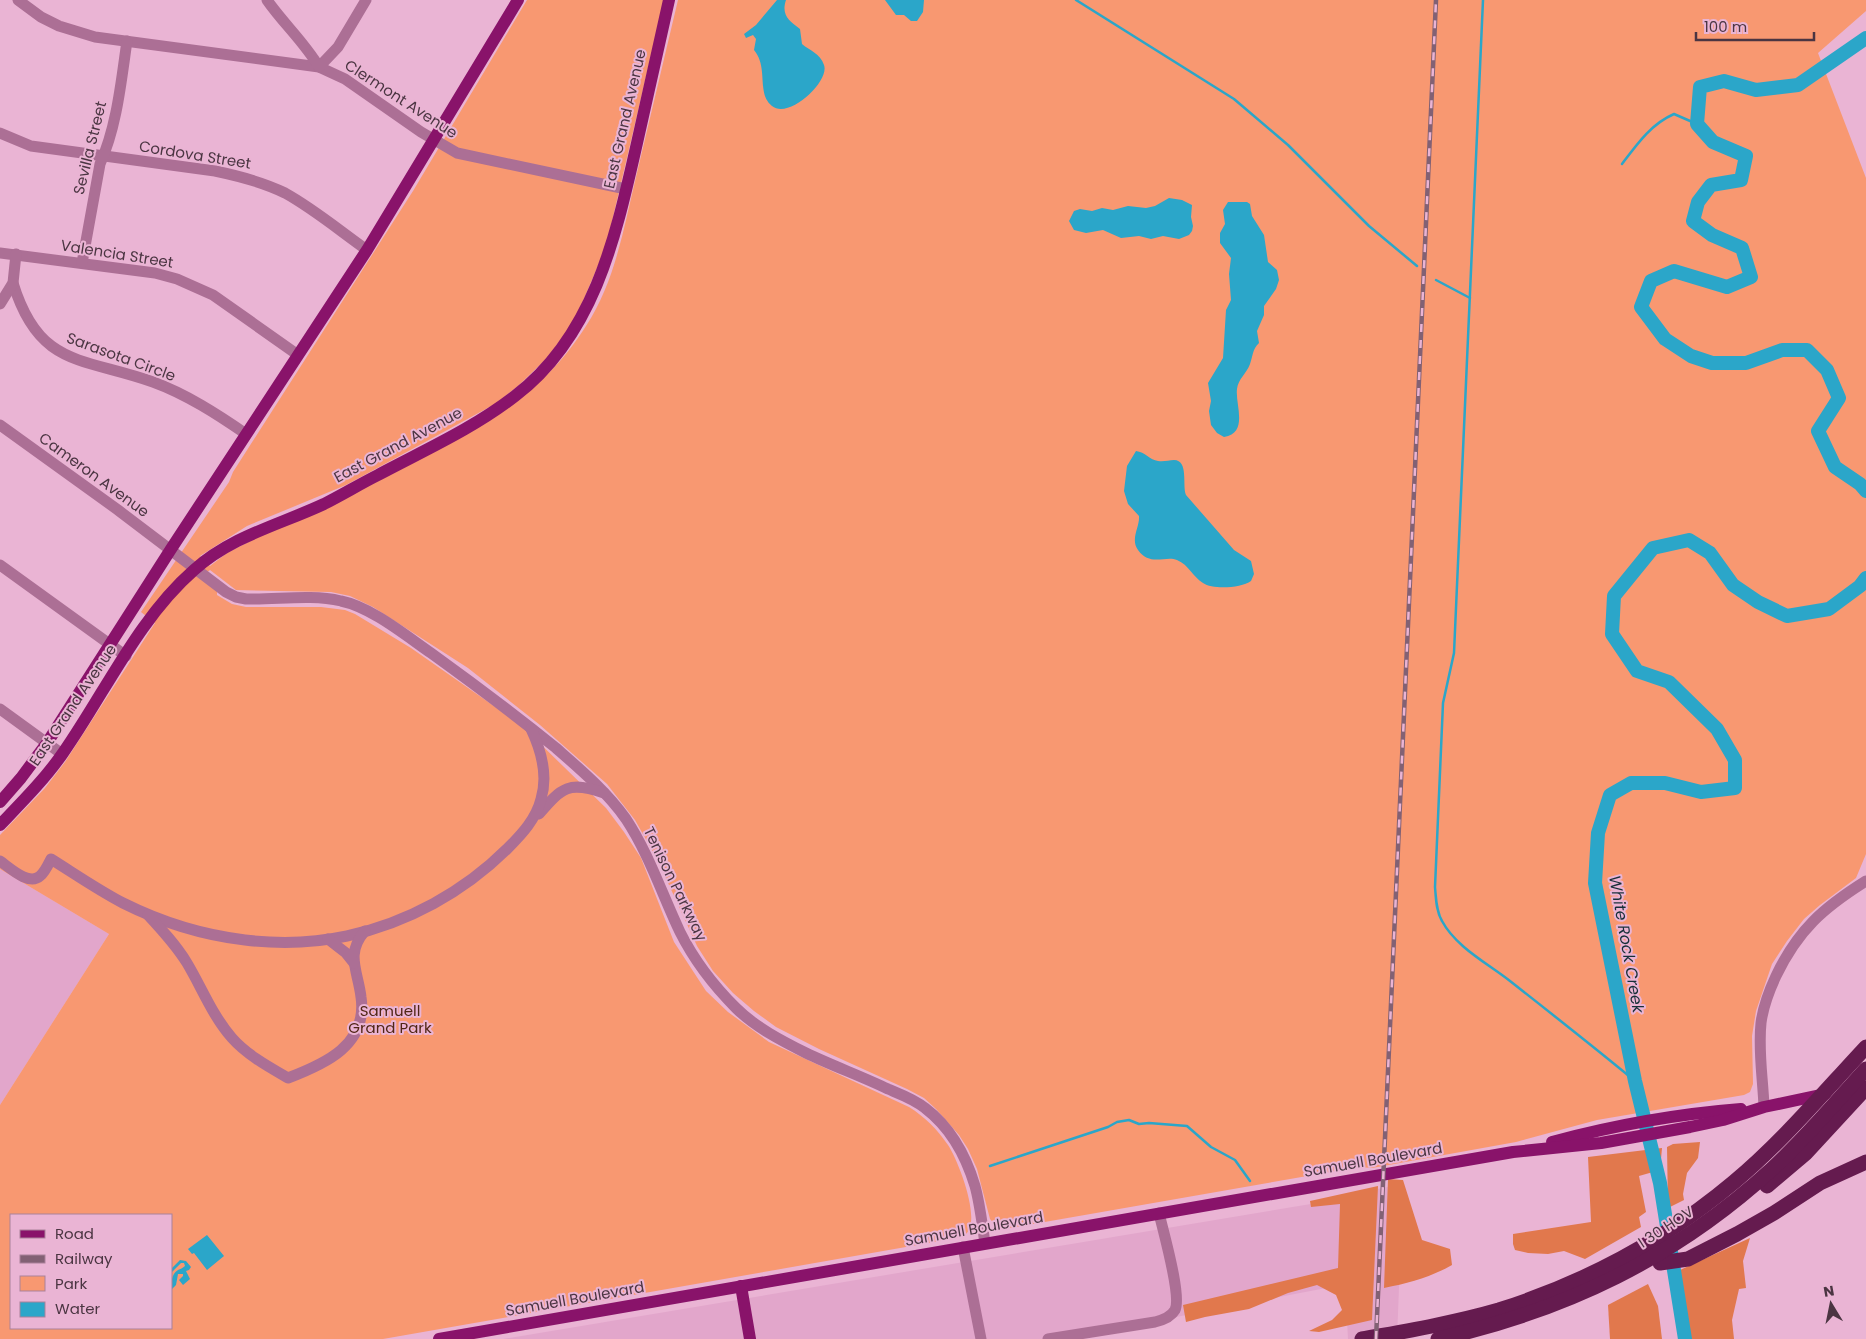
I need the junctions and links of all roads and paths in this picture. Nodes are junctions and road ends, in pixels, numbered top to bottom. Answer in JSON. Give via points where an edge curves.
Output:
{"nodes":[{"id":1,"x":18,"y":0,"type":"edge"},
{"id":2,"x":267,"y":0,"type":"edge"},
{"id":3,"x":366,"y":0,"type":"edge"},
{"id":4,"x":518,"y":0,"type":"edge"},
{"id":5,"x":669,"y":0,"type":"edge"},
{"id":6,"x":127,"y":41,"type":"junction"},
{"id":7,"x":300,"y":43,"type":"junction"},
{"id":8,"x":285,"y":62,"type":"junction"},
{"id":9,"x":319,"y":67,"type":"junction"},
{"id":10,"x":0,"y":133,"type":"edge"},
{"id":11,"x":433,"y":140,"type":"junction"},
{"id":12,"x":104,"y":156,"type":"junction"},
{"id":13,"x":626,"y":189,"type":"junction"},
{"id":14,"x":367,"y":250,"type":"junction"},
{"id":15,"x":0,"y":252,"type":"edge"},
{"id":16,"x":16,"y":254,"type":"junction"},
{"id":17,"x":82,"y":263,"type":"junction"},
{"id":18,"x":13,"y":283,"type":"junction"},
{"id":19,"x":0,"y":304,"type":"edge"},
{"id":20,"x":298,"y":355,"type":"junction"},
{"id":21,"x":0,"y":425,"type":"edge"},
{"id":22,"x":246,"y":434,"type":"junction"},
{"id":23,"x":170,"y":549,"type":"junction"},
{"id":24,"x":0,"y":566,"type":"edge"},
{"id":25,"x":195,"y":568,"type":"junction"},
{"id":26,"x":109,"y":644,"type":"junction"},
{"id":27,"x":126,"y":656,"type":"junction"},
{"id":28,"x":0,"y":710,"type":"edge"},
{"id":29,"x":529,"y":726,"type":"junction"},
{"id":30,"x":47,"y":743,"type":"junction"},
{"id":31,"x":62,"y":754,"type":"junction"},
{"id":32,"x":606,"y":794,"type":"junction"},
{"id":33,"x":0,"y":802,"type":"edge"},
{"id":34,"x":0,"y":825,"type":"edge"},
{"id":35,"x":529,"y":825,"type":"junction"},
{"id":36,"x":0,"y":862,"type":"edge"},
{"id":37,"x":1866,"y":881,"type":"edge"},
{"id":38,"x":147,"y":914,"type":"junction"},
{"id":39,"x":190,"y":929,"type":"junction"},
{"id":40,"x":365,"y":931,"type":"junction"},
{"id":41,"x":328,"y":939,"type":"junction"},
{"id":42,"x":177,"y":948,"type":"junction"},
{"id":43,"x":354,"y":963,"type":"junction"},
{"id":44,"x":1866,"y":1047,"type":"edge"},
{"id":45,"x":1866,"y":1069,"type":"edge"},
{"id":46,"x":1866,"y":1087,"type":"edge"},
{"id":47,"x":1764,"y":1107,"type":"junction"},
{"id":48,"x":1514,"y":1152,"type":"junction"},
{"id":49,"x":1864,"y":1163,"type":"edge"},
{"id":50,"x":1159,"y":1213,"type":"junction"},
{"id":51,"x":985,"y":1243,"type":"junction"},
{"id":52,"x":963,"y":1247,"type":"junction"},
{"id":53,"x":1660,"y":1263,"type":"junction"},
{"id":54,"x":741,"y":1286,"type":"junction"},
{"id":55,"x":1574,"y":1295,"type":"junction"},
{"id":56,"x":439,"y":1339,"type":"edge"},
{"id":57,"x":750,"y":1339,"type":"edge"},
{"id":58,"x":980,"y":1339,"type":"edge"},
{"id":59,"x":1048,"y":1339,"type":"edge"},
{"id":60,"x":1362,"y":1339,"type":"edge"},
{"id":61,"x":1438,"y":1339,"type":"edge"},
{"id":62,"x":1479,"y":1339,"type":"edge"}],
"edges":[{"from":1,"to":6,"type":"street","name":"Clermont Avenue","via":[[59,26],[95,37]]},
{"from":2,"to":7,"type":"street"},
{"from":3,"to":9,"type":"street","via":[[338,47]]},
{"from":4,"to":11,"type":"main road","name":"East Grand Avenue"},
{"from":5,"to":13,"type":"main road","name":"East Grand Avenue"},
{"from":6,"to":8,"type":"street","name":"Clermont Avenue"},
{"from":6,"to":12,"type":"street","name":"Sevilla Street","via":[[118,100]]},
{"from":7,"to":8,"type":"street","via":[[297,53]]},
{"from":7,"to":9,"type":"street"},
{"from":8,"to":9,"type":"street","name":"Clermont Avenue"},
{"from":9,"to":11,"type":"street","name":"Clermont Avenue","via":[[345,79]]},
{"from":10,"to":12,"type":"street","name":"Cordova Street","via":[[31,146]]},
{"from":11,"to":13,"type":"street","name":"Clermont Avenue","via":[[465,155]]},
{"from":11,"to":14,"type":"main road","name":"East Grand Avenue"},
{"from":12,"to":14,"type":"street","name":"Cordova Street","via":[[215,171],[262,183],[305,205]]},
{"from":12,"to":17,"type":"street","name":"Sevilla Street"},
{"from":13,"to":25,"type":"main road","name":"East Grand Avenue","via":[[596,290],[570,336],[531,383],[466,429],[323,504],[250,533]]},
{"from":14,"to":20,"type":"main road","name":"East Grand Avenue"},
{"from":15,"to":16,"type":"street","name":"Valencia Street"},
{"from":16,"to":17,"type":"street","name":"Valencia Street"},
{"from":16,"to":18,"type":"street"},
{"from":17,"to":20,"type":"street","name":"Valencia Street","via":[[155,273],[198,287]]},
{"from":18,"to":19,"type":"street"},
{"from":18,"to":22,"type":"street","name":"Sarasota Circle","via":[[26,316],[56,350],[87,364],[171,390]]},
{"from":20,"to":22,"type":"main road","name":"East Grand Avenue"},
{"from":21,"to":23,"type":"street","name":"Cameron Avenue"},
{"from":22,"to":23,"type":"main road","name":"East Grand Avenue"},
{"from":23,"to":25,"type":"street","name":"Tenison Parkway"},
{"from":23,"to":26,"type":"main road","name":"East Grand Avenue"},
{"from":24,"to":26,"type":"street"},
{"from":25,"to":27,"type":"main road","name":"East Grand Avenue","via":[[151,618]]},
{"from":25,"to":29,"type":"street","name":"Tenison Parkway","via":[[236,597],[323,599],[354,605],[416,643]]},
{"from":26,"to":27,"type":"street"},
{"from":26,"to":30,"type":"main road","name":"East Grand Avenue"},
{"from":27,"to":31,"type":"main road","name":"East Grand Avenue"},
{"from":28,"to":30,"type":"street"},
{"from":29,"to":32,"type":"street","name":"Tenison Parkway"},
{"from":29,"to":35,"type":"street","via":[[544,774],[541,800]]},
{"from":30,"to":31,"type":"street"},
{"from":30,"to":33,"type":"main road","name":"East Grand Avenue"},
{"from":31,"to":34,"type":"main road","name":"East Grand Avenue"},
{"from":32,"to":35,"type":"street","via":[[584,788],[564,789]]},
{"from":32,"to":51,"type":"street","name":"Tenison Parkway","via":[[641,844],[687,945],[738,1011],[793,1046],[907,1097],[940,1122],[969,1169]]},
{"from":35,"to":40,"type":"street","via":[[502,854],[454,892],[412,914]]},
{"from":36,"to":38,"type":"street","via":[[26,878],[34,879],[42,874],[52,859],[121,902]]},
{"from":37,"to":47,"type":"street","via":[[1837,900],[1805,929],[1792,945],[1772,983],[1761,1021]]},
{"from":38,"to":39,"type":"street"},
{"from":38,"to":42,"type":"street"},
{"from":39,"to":41,"type":"street","via":[[264,941]]},
{"from":39,"to":42,"type":"street","via":[[181,935]]},
{"from":40,"to":41,"type":"street"},
{"from":40,"to":43,"type":"street","via":[[357,940]]},
{"from":41,"to":43,"type":"street"},
{"from":42,"to":43,"type":"street","via":[[209,1006],[233,1039],[262,1063],[288,1078],[326,1062],[352,1037],[362,1009]]},
{"from":44,"to":55,"type":"highway","via":[[1786,1134],[1722,1192],[1652,1241],[1615,1262]]},
{"from":45,"to":55,"type":"highway","name":"I 30 HOV","via":[[1791,1151],[1720,1212],[1658,1254]]},
{"from":46,"to":47,"type":"main road","name":"Samuell Boulevard"},
{"from":46,"to":53,"type":"highway","via":[[1806,1153],[1724,1219]]},
{"from":47,"to":48,"type":"main road","name":"Samuell Boulevard","via":[[1690,1127],[1601,1143]]},
{"from":47,"to":48,"type":"main road","name":"Samuell Boulevard","via":[[1688,1113],[1600,1129]]},
{"from":48,"to":50,"type":"main road","name":"Samuell Boulevard"},
{"from":49,"to":53,"type":"highway","via":[[1820,1183],[1754,1225],[1688,1259]]},
{"from":50,"to":51,"type":"main road","name":"Samuell Boulevard"},
{"from":50,"to":59,"type":"street","via":[[1177,1303],[1172,1315],[1155,1322]]},
{"from":51,"to":52,"type":"main road","name":"Samuell Boulevard"},
{"from":52,"to":54,"type":"main road","name":"Samuell Boulevard"},
{"from":52,"to":58,"type":"street"},
{"from":53,"to":55,"type":"highway","via":[[1630,1280]]},
{"from":54,"to":56,"type":"main road","name":"Samuell Boulevard"},
{"from":54,"to":57,"type":"main road"},
{"from":55,"to":60,"type":"highway"},
{"from":55,"to":61,"type":"highway","name":"I 30 HOV","via":[[1544,1309]]},
{"from":55,"to":62,"type":"highway","via":[[1544,1318]]}]}
